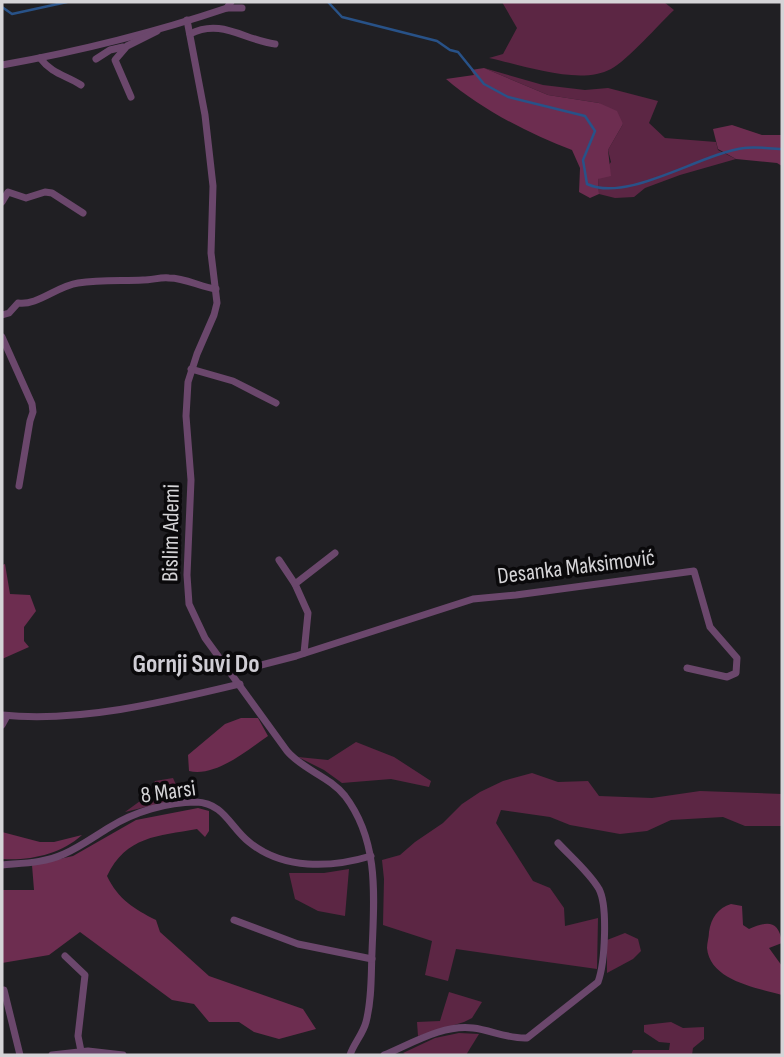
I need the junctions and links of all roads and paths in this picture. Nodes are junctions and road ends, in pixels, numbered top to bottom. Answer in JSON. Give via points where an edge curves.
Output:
{"nodes":[{"id":1,"x":229,"y":5,"type":"edge"},
{"id":2,"x":242,"y":8,"type":"dead end"},
{"id":3,"x":187,"y":20,"type":"junction"},
{"id":4,"x":166,"y":26,"type":"junction"},
{"id":5,"x":190,"y":34,"type":"junction"},
{"id":6,"x":275,"y":44,"type":"dead end"},
{"id":7,"x":127,"y":46,"type":"junction"},
{"id":8,"x":40,"y":58,"type":"junction"},
{"id":9,"x":96,"y":58,"type":"dead end"},
{"id":10,"x":2,"y":65,"type":"edge"},
{"id":11,"x":81,"y":85,"type":"dead end"},
{"id":12,"x":131,"y":97,"type":"dead end"},
{"id":13,"x":2,"y":202,"type":"edge"},
{"id":14,"x":83,"y":214,"type":"dead end"},
{"id":15,"x":216,"y":289,"type":"junction"},
{"id":16,"x":2,"y":315,"type":"edge"},
{"id":17,"x":2,"y":337,"type":"edge"},
{"id":18,"x":191,"y":369,"type":"junction"},
{"id":19,"x":276,"y":403,"type":"dead end"},
{"id":20,"x":19,"y":486,"type":"dead end"},
{"id":21,"x":335,"y":553,"type":"dead end"},
{"id":22,"x":279,"y":559,"type":"dead end"},
{"id":23,"x":295,"y":584,"type":"junction"},
{"id":24,"x":304,"y":653,"type":"junction"},
{"id":25,"x":687,"y":668,"type":"dead end"},
{"id":26,"x":231,"y":673,"type":"junction"},
{"id":27,"x":240,"y":684,"type":"junction"},
{"id":28,"x":4,"y":716,"type":"edge"},
{"id":29,"x":2,"y":725,"type":"edge"},
{"id":30,"x":558,"y":843,"type":"dead end"},
{"id":31,"x":371,"y":856,"type":"junction"},
{"id":32,"x":2,"y":865,"type":"edge"},
{"id":33,"x":234,"y":920,"type":"dead end"},
{"id":34,"x":65,"y":956,"type":"dead end"},
{"id":35,"x":372,"y":959,"type":"junction"},
{"id":36,"x":4,"y":990,"type":"dead end"},
{"id":37,"x":81,"y":1051,"type":"junction"},
{"id":38,"x":20,"y":1055,"type":"edge"},
{"id":39,"x":52,"y":1055,"type":"edge"},
{"id":40,"x":123,"y":1055,"type":"edge"},
{"id":41,"x":350,"y":1055,"type":"edge"},
{"id":42,"x":384,"y":1055,"type":"edge"}],
"edges":[{"from":1,"to":2,"type":"street"},
{"from":1,"to":3,"type":"street"},
{"from":3,"to":4,"type":"street"},
{"from":3,"to":5,"type":"street","name":"Bislim Ademi"},
{"from":4,"to":7,"type":"street"},
{"from":4,"to":8,"type":"street"},
{"from":5,"to":6,"type":"street","via":[[223,27]]},
{"from":5,"to":15,"type":"street","name":"Bislim Ademi","via":[[213,186],[211,253]]},
{"from":7,"to":9,"type":"street"},
{"from":7,"to":12,"type":"street","via":[[115,60]]},
{"from":8,"to":10,"type":"street"},
{"from":8,"to":11,"type":"street","via":[[52,72]]},
{"from":13,"to":14,"type":"street","via":[[8,192],[26,198],[52,193]]},
{"from":15,"to":16,"type":"street","via":[[168,277],[84,282],[50,291],[33,302],[18,303]]},
{"from":15,"to":18,"type":"street","name":"Bislim Ademi","via":[[214,315]]},
{"from":17,"to":20,"type":"street","via":[[33,412]]},
{"from":18,"to":19,"type":"street","via":[[233,381]]},
{"from":18,"to":26,"type":"street","name":"Bislim Ademi","via":[[186,416],[191,480],[188,604],[205,638]]},
{"from":21,"to":23,"type":"street"},
{"from":22,"to":23,"type":"street"},
{"from":23,"to":24,"type":"street","via":[[308,613]]},
{"from":24,"to":25,"type":"street","name":"Desanka Maksimović","via":[[472,599],[694,570],[710,627],[737,658],[736,673],[727,677]]},
{"from":24,"to":26,"type":"street","name":"Desanka Maksimović"},
{"from":26,"to":27,"type":"street","name":"Bislim Ademi"},
{"from":27,"to":28,"type":"street","via":[[100,713]]},
{"from":27,"to":31,"type":"street","name":"Bislim Ademi","via":[[293,758],[320,773],[346,797]]},
{"from":28,"to":29,"type":"street"},
{"from":30,"to":42,"type":"street","via":[[600,891],[603,941],[598,982],[527,1038],[469,1027],[417,1040]]},
{"from":31,"to":32,"type":"street","name":"8 Marsi","via":[[346,863],[289,862],[247,841],[219,808],[198,802],[135,814],[77,848],[42,862]]},
{"from":31,"to":35,"type":"street","name":"Bislim Ademi","via":[[375,889]]},
{"from":33,"to":35,"type":"street","via":[[298,944]]},
{"from":34,"to":37,"type":"street","via":[[85,975],[78,1036]]},
{"from":35,"to":41,"type":"street","name":"Bislim Ademi","via":[[366,1022]]},
{"from":36,"to":38,"type":"street"},
{"from":37,"to":39,"type":"street"},
{"from":37,"to":40,"type":"street"}]}
